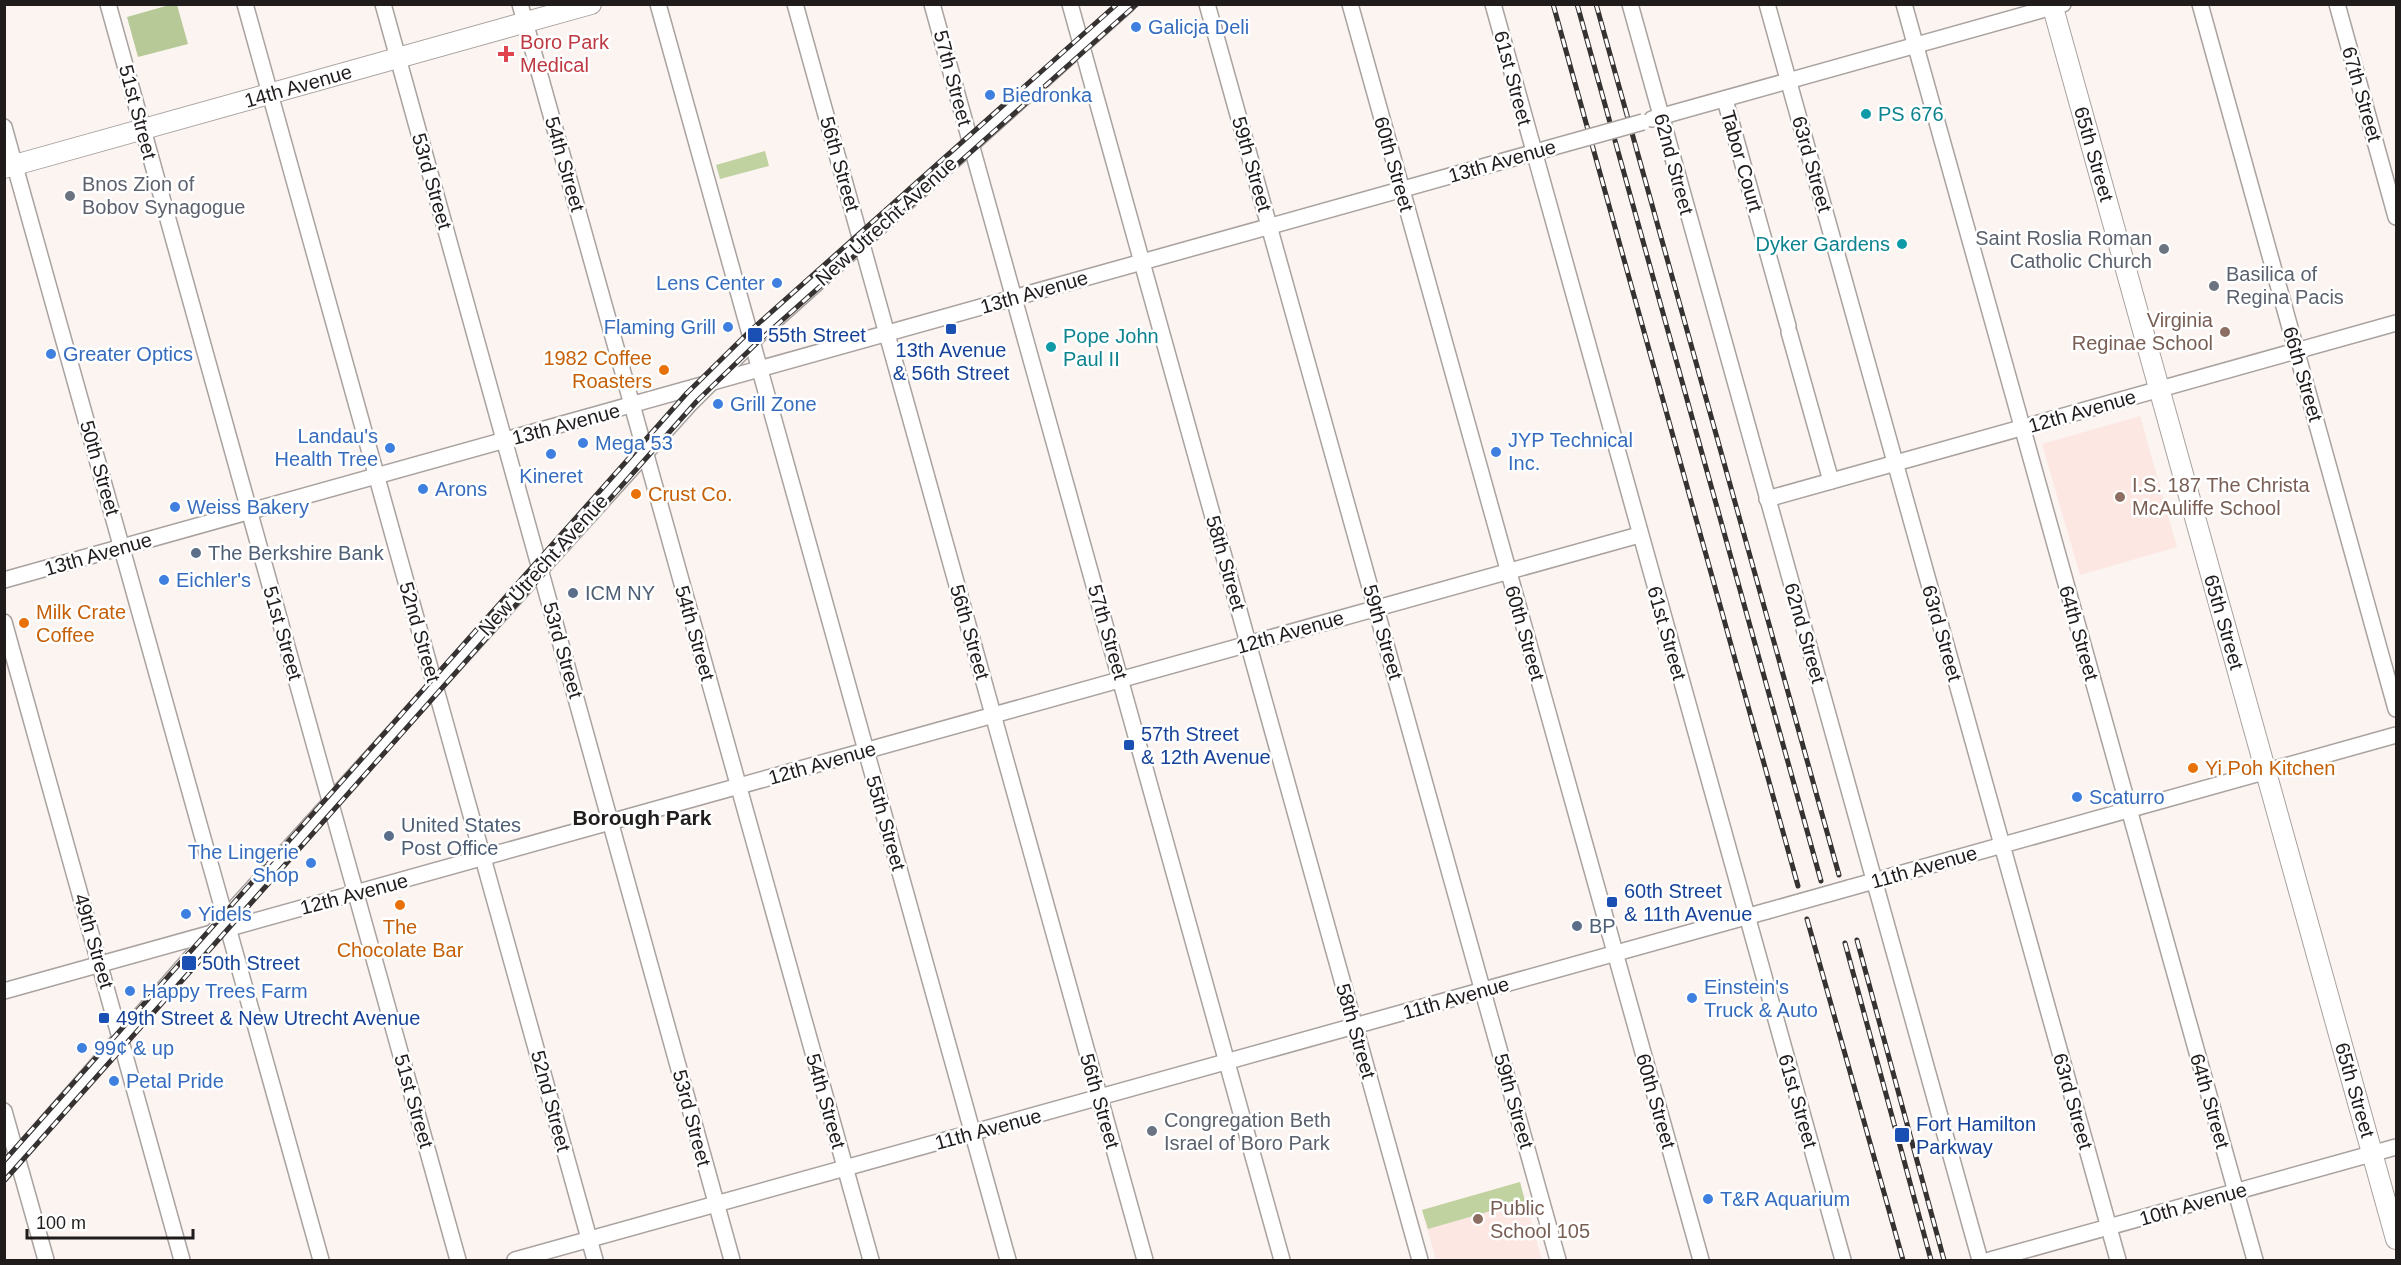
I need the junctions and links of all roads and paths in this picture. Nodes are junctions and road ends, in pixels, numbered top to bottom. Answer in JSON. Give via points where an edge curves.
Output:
{"nodes":[{"id":1,"x":108,"y":4,"type":"edge"},
{"id":2,"x":245,"y":4,"type":"edge"},
{"id":3,"x":383,"y":4,"type":"edge"},
{"id":4,"x":591,"y":4,"type":"edge"},
{"id":5,"x":658,"y":4,"type":"edge"},
{"id":6,"x":795,"y":4,"type":"edge"},
{"id":7,"x":932,"y":4,"type":"edge"},
{"id":8,"x":1070,"y":4,"type":"edge"},
{"id":9,"x":1128,"y":4,"type":"edge"},
{"id":10,"x":1207,"y":4,"type":"edge"},
{"id":11,"x":1350,"y":4,"type":"edge"},
{"id":12,"x":1493,"y":4,"type":"edge"},
{"id":13,"x":1630,"y":4,"type":"edge"},
{"id":14,"x":1767,"y":4,"type":"edge"},
{"id":15,"x":1904,"y":4,"type":"edge"},
{"id":16,"x":2200,"y":4,"type":"edge"},
{"id":17,"x":2337,"y":4,"type":"edge"},
{"id":18,"x":2056,"y":6,"type":"edge"},
{"id":19,"x":522,"y":14,"type":"edge"},
{"id":20,"x":1082,"y":46,"type":"junction"},
{"id":21,"x":1916,"y":46,"type":"junction"},
{"id":22,"x":398,"y":58,"type":"junction"},
{"id":23,"x":1788,"y":81,"type":"junction"},
{"id":24,"x":270,"y":94,"type":"junction"},
{"id":25,"x":1725,"y":100,"type":"junction"},
{"id":26,"x":1661,"y":117,"type":"junction"},
{"id":27,"x":4,"y":127,"type":"edge"},
{"id":28,"x":143,"y":129,"type":"junction"},
{"id":29,"x":971,"y":145,"type":"junction"},
{"id":30,"x":1534,"y":152,"type":"junction"},
{"id":31,"x":10,"y":167,"type":"edge"},
{"id":32,"x":1401,"y":190,"type":"junction"},
{"id":33,"x":2397,"y":217,"type":"edge"},
{"id":34,"x":1270,"y":226,"type":"junction"},
{"id":35,"x":862,"y":243,"type":"junction"},
{"id":36,"x":1142,"y":262,"type":"junction"},
{"id":37,"x":1014,"y":298,"type":"junction"},
{"id":38,"x":2397,"y":323,"type":"edge"},
{"id":39,"x":887,"y":333,"type":"junction"},
{"id":40,"x":752,"y":343,"type":"junction"},
{"id":41,"x":2296,"y":351,"type":"junction"},
{"id":42,"x":760,"y":370,"type":"junction"},
{"id":43,"x":711,"y":383,"type":"junction"},
{"id":44,"x":2159,"y":389,"type":"junction"},
{"id":45,"x":632,"y":405,"type":"junction"},
{"id":46,"x":2022,"y":428,"type":"junction"},
{"id":47,"x":505,"y":440,"type":"junction"},
{"id":48,"x":645,"y":452,"type":"junction"},
{"id":49,"x":1895,"y":464,"type":"junction"},
{"id":50,"x":377,"y":476,"type":"junction"},
{"id":51,"x":1831,"y":481,"type":"junction"},
{"id":52,"x":1767,"y":499,"type":"junction"},
{"id":53,"x":248,"y":512,"type":"junction"},
{"id":54,"x":1640,"y":535,"type":"junction"},
{"id":55,"x":122,"y":547,"type":"junction"},
{"id":56,"x":540,"y":567,"type":"junction"},
{"id":57,"x":1508,"y":572,"type":"junction"},
{"id":58,"x":4,"y":580,"type":"edge"},
{"id":59,"x":1376,"y":608,"type":"junction"},
{"id":60,"x":4,"y":622,"type":"edge"},
{"id":61,"x":1248,"y":644,"type":"junction"},
{"id":62,"x":1121,"y":680,"type":"junction"},
{"id":63,"x":435,"y":686,"type":"junction"},
{"id":64,"x":2397,"y":709,"type":"edge"},
{"id":65,"x":993,"y":715,"type":"junction"},
{"id":66,"x":2397,"y":735,"type":"edge"},
{"id":67,"x":866,"y":751,"type":"junction"},
{"id":68,"x":2266,"y":772,"type":"junction"},
{"id":69,"x":738,"y":787,"type":"junction"},
{"id":70,"x":331,"y":802,"type":"junction"},
{"id":71,"x":2129,"y":810,"type":"junction"},
{"id":72,"x":611,"y":822,"type":"junction"},
{"id":73,"x":2002,"y":845,"type":"junction"},
{"id":74,"x":484,"y":857,"type":"junction"},
{"id":75,"x":1874,"y":881,"type":"junction"},
{"id":76,"x":356,"y":893,"type":"junction"},
{"id":77,"x":1747,"y":916,"type":"junction"},
{"id":78,"x":222,"y":926,"type":"junction"},
{"id":79,"x":1615,"y":953,"type":"junction"},
{"id":80,"x":100,"y":964,"type":"junction"},
{"id":81,"x":1483,"y":990,"type":"junction"},
{"id":82,"x":4,"y":991,"type":"edge"},
{"id":83,"x":1354,"y":1028,"type":"junction"},
{"id":84,"x":120,"y":1037,"type":"junction"},
{"id":85,"x":1227,"y":1062,"type":"junction"},
{"id":86,"x":1100,"y":1099,"type":"junction"},
{"id":87,"x":4,"y":1111,"type":"edge"},
{"id":88,"x":972,"y":1133,"type":"junction"},
{"id":89,"x":2397,"y":1147,"type":"edge"},
{"id":90,"x":2373,"y":1154,"type":"junction"},
{"id":91,"x":17,"y":1157,"type":"junction"},
{"id":92,"x":845,"y":1168,"type":"junction"},
{"id":93,"x":4,"y":1171,"type":"edge"},
{"id":94,"x":2236,"y":1192,"type":"junction"},
{"id":95,"x":717,"y":1206,"type":"junction"},
{"id":96,"x":2108,"y":1227,"type":"junction"},
{"id":97,"x":2397,"y":1239,"type":"edge"},
{"id":98,"x":590,"y":1240,"type":"junction"},
{"id":99,"x":46,"y":1260,"type":"edge"},
{"id":100,"x":182,"y":1260,"type":"edge"},
{"id":101,"x":321,"y":1260,"type":"edge"},
{"id":102,"x":458,"y":1260,"type":"edge"},
{"id":103,"x":515,"y":1260,"type":"edge"},
{"id":104,"x":595,"y":1260,"type":"edge"},
{"id":105,"x":732,"y":1260,"type":"edge"},
{"id":106,"x":871,"y":1260,"type":"edge"},
{"id":107,"x":1008,"y":1260,"type":"edge"},
{"id":108,"x":1145,"y":1260,"type":"edge"},
{"id":109,"x":1282,"y":1260,"type":"edge"},
{"id":110,"x":1420,"y":1260,"type":"edge"},
{"id":111,"x":1558,"y":1260,"type":"edge"},
{"id":112,"x":1701,"y":1260,"type":"edge"},
{"id":113,"x":1843,"y":1260,"type":"edge"},
{"id":114,"x":1980,"y":1260,"type":"edge"},
{"id":115,"x":1990,"y":1260,"type":"edge"},
{"id":116,"x":2118,"y":1260,"type":"edge"},
{"id":117,"x":2255,"y":1260,"type":"edge"}],
"edges":[{"from":1,"to":28,"type":"street","name":"51st Street"},
{"from":2,"to":24,"type":"street","name":"52nd Street"},
{"from":3,"to":22,"type":"street","name":"53rd Street"},
{"from":4,"to":19,"type":"main road","name":"14th Avenue"},
{"from":5,"to":40,"type":"street","name":"55th Street"},
{"from":6,"to":35,"type":"street","name":"56th Street"},
{"from":7,"to":29,"type":"street","name":"57th Street"},
{"from":8,"to":20,"type":"street","name":"58th Street"},
{"from":9,"to":20,"type":"street","name":"New Utrecht Avenue"},
{"from":10,"to":34,"type":"street","name":"59th Street"},
{"from":11,"to":32,"type":"street","name":"60th Street"},
{"from":12,"to":30,"type":"street","name":"61st Street"},
{"from":13,"to":26,"type":"street","name":"62nd Street"},
{"from":14,"to":23,"type":"street","name":"63rd Street"},
{"from":15,"to":21,"type":"street","name":"64th Street"},
{"from":16,"to":41,"type":"street","name":"66th Street"},
{"from":17,"to":33,"type":"street","name":"67th Street"},
{"from":18,"to":21,"type":"street","name":"13th Avenue"},
{"from":18,"to":44,"type":"main road","name":"65th Street"},
{"from":19,"to":22,"type":"main road","name":"14th Avenue"},
{"from":19,"to":45,"type":"street","name":"54th Street"},
{"from":20,"to":29,"type":"street","name":"New Utrecht Avenue"},
{"from":20,"to":36,"type":"street","name":"58th Street"},
{"from":21,"to":23,"type":"street","name":"13th Avenue"},
{"from":21,"to":46,"type":"street","name":"64th Street"},
{"from":22,"to":24,"type":"main road","name":"14th Avenue"},
{"from":22,"to":47,"type":"street","name":"53rd Street"},
{"from":23,"to":25,"type":"street","name":"13th Avenue"},
{"from":23,"to":49,"type":"street","name":"63rd Street"},
{"from":24,"to":28,"type":"main road","name":"14th Avenue"},
{"from":24,"to":50,"type":"street","name":"52nd Street"},
{"from":25,"to":26,"type":"street","name":"13th Avenue"},
{"from":25,"to":51,"type":"street","name":"Tabor Court"},
{"from":26,"to":30,"type":"street","name":"13th Avenue","bridge":true},
{"from":26,"to":52,"type":"street","name":"62nd Street"},
{"from":27,"to":31,"type":"street","name":"50th Street"},
{"from":28,"to":31,"type":"main road","name":"14th Avenue"},
{"from":28,"to":53,"type":"street","name":"51st Street"},
{"from":29,"to":35,"type":"street","name":"New Utrecht Avenue"},
{"from":29,"to":37,"type":"street","name":"57th Street"},
{"from":30,"to":32,"type":"street","name":"13th Avenue"},
{"from":30,"to":54,"type":"street","name":"61st Street"},
{"from":31,"to":55,"type":"street","name":"50th Street"},
{"from":32,"to":34,"type":"street","name":"13th Avenue"},
{"from":32,"to":57,"type":"street","name":"60th Street"},
{"from":34,"to":36,"type":"street","name":"13th Avenue"},
{"from":34,"to":59,"type":"street","name":"59th Street"},
{"from":35,"to":39,"type":"street","name":"56th Street"},
{"from":35,"to":40,"type":"street","name":"New Utrecht Avenue"},
{"from":36,"to":37,"type":"street","name":"13th Avenue"},
{"from":36,"to":61,"type":"street","name":"58th Street"},
{"from":37,"to":39,"type":"street","name":"13th Avenue"},
{"from":37,"to":62,"type":"street","name":"57th Street"},
{"from":38,"to":41,"type":"street","name":"12th Avenue"},
{"from":39,"to":42,"type":"street","name":"13th Avenue"},
{"from":39,"to":65,"type":"street","name":"56th Street"},
{"from":40,"to":42,"type":"street","name":"55th Street"},
{"from":40,"to":43,"type":"street","name":"New Utrecht Avenue"},
{"from":41,"to":44,"type":"street","name":"12th Avenue"},
{"from":41,"to":64,"type":"street","name":"66th Street"},
{"from":42,"to":43,"type":"street","name":"13th Avenue"},
{"from":42,"to":67,"type":"street","name":"55th Street"},
{"from":43,"to":45,"type":"street","name":"13th Avenue"},
{"from":43,"to":48,"type":"street","name":"New Utrecht Avenue"},
{"from":44,"to":46,"type":"street","name":"12th Avenue"},
{"from":44,"to":68,"type":"main road","name":"65th Street"},
{"from":45,"to":47,"type":"street","name":"13th Avenue"},
{"from":45,"to":48,"type":"street","name":"54th Street"},
{"from":46,"to":49,"type":"street","name":"12th Avenue"},
{"from":46,"to":71,"type":"street","name":"64th Street"},
{"from":47,"to":50,"type":"street","name":"13th Avenue"},
{"from":47,"to":56,"type":"street","name":"53rd Street"},
{"from":48,"to":56,"type":"street","name":"New Utrecht Avenue"},
{"from":48,"to":69,"type":"street","name":"54th Street"},
{"from":49,"to":51,"type":"street","name":"12th Avenue"},
{"from":49,"to":73,"type":"street","name":"63rd Street"},
{"from":50,"to":53,"type":"street","name":"13th Avenue"},
{"from":50,"to":63,"type":"street","name":"52nd Street"},
{"from":51,"to":52,"type":"street","name":"12th Avenue"},
{"from":52,"to":75,"type":"street","name":"62nd Street"},
{"from":53,"to":55,"type":"street","name":"13th Avenue"},
{"from":53,"to":70,"type":"street","name":"51st Street"},
{"from":54,"to":57,"type":"street","name":"12th Avenue"},
{"from":54,"to":77,"type":"street","name":"61st Street"},
{"from":55,"to":58,"type":"street","name":"13th Avenue"},
{"from":55,"to":78,"type":"street","name":"50th Street"},
{"from":56,"to":63,"type":"street","name":"New Utrecht Avenue"},
{"from":56,"to":72,"type":"street","name":"53rd Street"},
{"from":57,"to":59,"type":"street","name":"12th Avenue"},
{"from":57,"to":79,"type":"street","name":"60th Street"},
{"from":59,"to":61,"type":"street","name":"12th Avenue"},
{"from":59,"to":81,"type":"street","name":"59th Street"},
{"from":60,"to":80,"type":"street","name":"49th Street"},
{"from":61,"to":62,"type":"street","name":"12th Avenue"},
{"from":61,"to":83,"type":"street","name":"58th Street"},
{"from":62,"to":65,"type":"street","name":"12th Avenue"},
{"from":62,"to":85,"type":"street","name":"57th Street"},
{"from":63,"to":70,"type":"street","name":"New Utrecht Avenue"},
{"from":63,"to":74,"type":"street","name":"52nd Street"},
{"from":65,"to":67,"type":"street","name":"12th Avenue"},
{"from":65,"to":86,"type":"street","name":"56th Street"},
{"from":66,"to":68,"type":"street","name":"11th Avenue"},
{"from":67,"to":69,"type":"street","name":"12th Avenue"},
{"from":67,"to":88,"type":"street","name":"55th Street"},
{"from":68,"to":71,"type":"street","name":"11th Avenue"},
{"from":68,"to":90,"type":"main road","name":"65th Street"},
{"from":69,"to":72,"type":"street","name":"12th Avenue"},
{"from":69,"to":92,"type":"street","name":"54th Street"},
{"from":70,"to":76,"type":"street","name":"51st Street"},
{"from":70,"to":78,"type":"street","name":"New Utrecht Avenue"},
{"from":71,"to":73,"type":"street","name":"11th Avenue"},
{"from":71,"to":94,"type":"street","name":"64th Street"},
{"from":72,"to":74,"type":"street","name":"12th Avenue"},
{"from":72,"to":95,"type":"street","name":"53rd Street"},
{"from":73,"to":75,"type":"street","name":"11th Avenue"},
{"from":73,"to":96,"type":"street","name":"63rd Street"},
{"from":74,"to":76,"type":"street","name":"12th Avenue"},
{"from":74,"to":98,"type":"street","name":"52nd Street"},
{"from":75,"to":77,"type":"street","name":"11th Avenue","bridge":true},
{"from":75,"to":114,"type":"street","name":"62nd Street"},
{"from":76,"to":78,"type":"street","name":"12th Avenue"},
{"from":76,"to":102,"type":"street","name":"51st Street"},
{"from":77,"to":79,"type":"street","name":"11th Avenue"},
{"from":77,"to":113,"type":"street","name":"61st Street"},
{"from":78,"to":80,"type":"street","name":"12th Avenue"},
{"from":78,"to":84,"type":"street","name":"New Utrecht Avenue"},
{"from":78,"to":101,"type":"street","name":"50th Street"},
{"from":79,"to":81,"type":"street","name":"11th Avenue"},
{"from":79,"to":112,"type":"street","name":"60th Street"},
{"from":80,"to":82,"type":"street","name":"12th Avenue"},
{"from":80,"to":84,"type":"street","name":"49th Street"},
{"from":81,"to":83,"type":"street","name":"11th Avenue"},
{"from":81,"to":111,"type":"street","name":"59th Street"},
{"from":83,"to":85,"type":"street","name":"11th Avenue"},
{"from":83,"to":110,"type":"street","name":"58th Street"},
{"from":84,"to":91,"type":"street","name":"New Utrecht Avenue"},
{"from":84,"to":100,"type":"street","name":"49th Street"},
{"from":85,"to":86,"type":"street","name":"11th Avenue"},
{"from":85,"to":109,"type":"street","name":"57th Street"},
{"from":86,"to":88,"type":"street","name":"11th Avenue"},
{"from":86,"to":108,"type":"street","name":"56th Street"},
{"from":87,"to":91,"type":"street"},
{"from":88,"to":92,"type":"street","name":"11th Avenue"},
{"from":88,"to":107,"type":"street","name":"55th Street"},
{"from":89,"to":90,"type":"street","name":"10th Avenue"},
{"from":90,"to":94,"type":"street","name":"10th Avenue"},
{"from":90,"to":97,"type":"main road","name":"65th Street"},
{"from":91,"to":93,"type":"street","name":"New Utrecht Avenue"},
{"from":91,"to":99,"type":"street"},
{"from":92,"to":95,"type":"street","name":"11th Avenue"},
{"from":92,"to":106,"type":"street","name":"54th Street"},
{"from":94,"to":96,"type":"street","name":"10th Avenue"},
{"from":94,"to":117,"type":"street","name":"64th Street"},
{"from":95,"to":98,"type":"street","name":"11th Avenue"},
{"from":95,"to":105,"type":"street","name":"53rd Street"},
{"from":96,"to":115,"type":"street","name":"10th Avenue"},
{"from":96,"to":116,"type":"street","name":"63rd Street"},
{"from":98,"to":103,"type":"street","name":"11th Avenue"},
{"from":98,"to":104,"type":"street","name":"52nd Street"}]}
